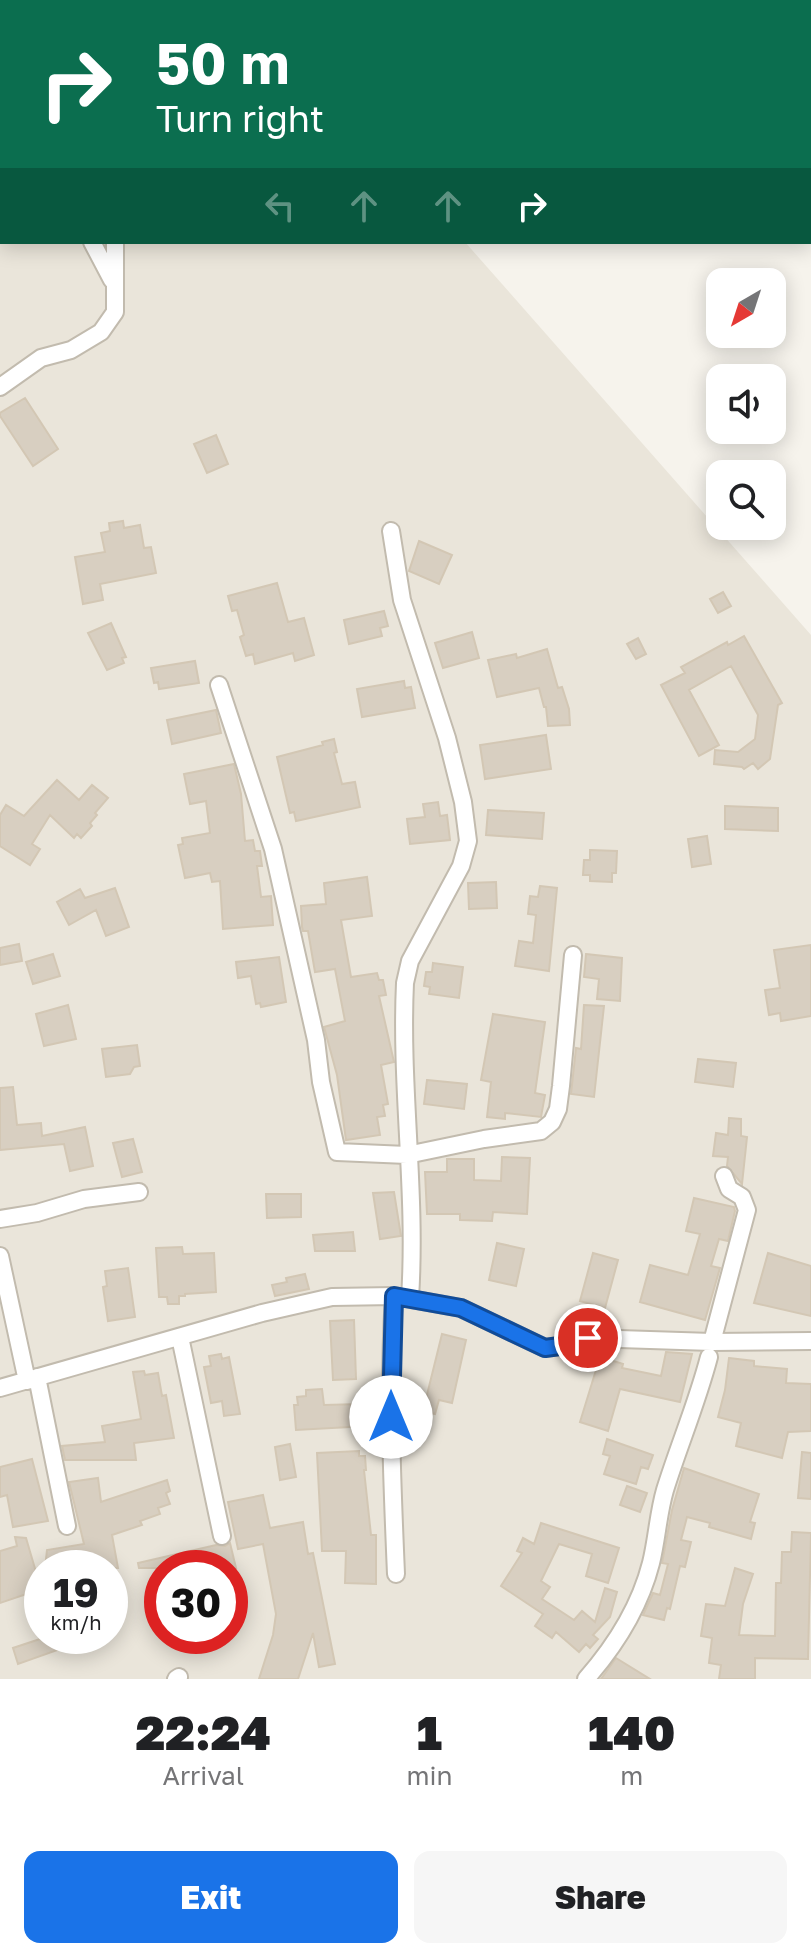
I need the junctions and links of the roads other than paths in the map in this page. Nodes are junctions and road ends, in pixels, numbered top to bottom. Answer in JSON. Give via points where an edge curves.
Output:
{"nodes":[{"id":1,"x":93,"y":244,"type":"edge"},
{"id":2,"x":115,"y":244,"type":"edge"},
{"id":3,"x":115,"y":285,"type":"junction"},
{"id":4,"x":0,"y":387,"type":"edge"},
{"id":5,"x":391,"y":531,"type":"dead end"},
{"id":6,"x":219,"y":685,"type":"dead end"},
{"id":7,"x":573,"y":955,"type":"dead end"},
{"id":8,"x":407,"y":1155,"type":"junction"},
{"id":9,"x":724,"y":1176,"type":"dead end"},
{"id":10,"x":139,"y":1192,"type":"dead end"},
{"id":11,"x":0,"y":1219,"type":"edge"},
{"id":12,"x":0,"y":1256,"type":"edge"},
{"id":13,"x":402,"y":1297,"type":"junction"},
{"id":14,"x":180,"y":1337,"type":"junction"},
{"id":15,"x":811,"y":1341,"type":"edge"},
{"id":16,"x":710,"y":1349,"type":"junction"},
{"id":17,"x":32,"y":1379,"type":"junction"},
{"id":18,"x":0,"y":1388,"type":"edge"},
{"id":19,"x":67,"y":1526,"type":"dead end"},
{"id":20,"x":222,"y":1536,"type":"dead end"},
{"id":21,"x":396,"y":1574,"type":"dead end"},
{"id":22,"x":586,"y":1679,"type":"edge"}],
"edges":[{"from":1,"to":3,"type":"street"},
{"from":2,"to":3,"type":"street"},
{"from":3,"to":4,"type":"street","via":[[115,312],[101,332],[71,350],[41,358]]},
{"from":5,"to":8,"type":"street","via":[[402,600],[447,738],[468,841],[461,866],[410,961],[405,983]]},
{"from":6,"to":8,"type":"street","via":[[273,849],[337,1152]]},
{"from":7,"to":8,"type":"street","via":[[561,1086],[552,1122],[541,1131]]},
{"from":8,"to":13,"type":"street","via":[[412,1247]]},
{"from":9,"to":16,"type":"street","via":[[747,1210]]},
{"from":10,"to":11,"type":"street"},
{"from":12,"to":17,"type":"street"},
{"from":13,"to":14,"type":"street","via":[[332,1297]]},
{"from":13,"to":16,"type":"street","via":[[461,1308],[545,1348],[588,1338]]},
{"from":13,"to":21,"type":"street","via":[[391,1359]]},
{"from":14,"to":17,"type":"street"},
{"from":14,"to":20,"type":"street"},
{"from":15,"to":16,"type":"street"},
{"from":16,"to":22,"type":"street","via":[[664,1493],[651,1564],[633,1610]]},
{"from":17,"to":18,"type":"street"},
{"from":17,"to":19,"type":"street"}]}
